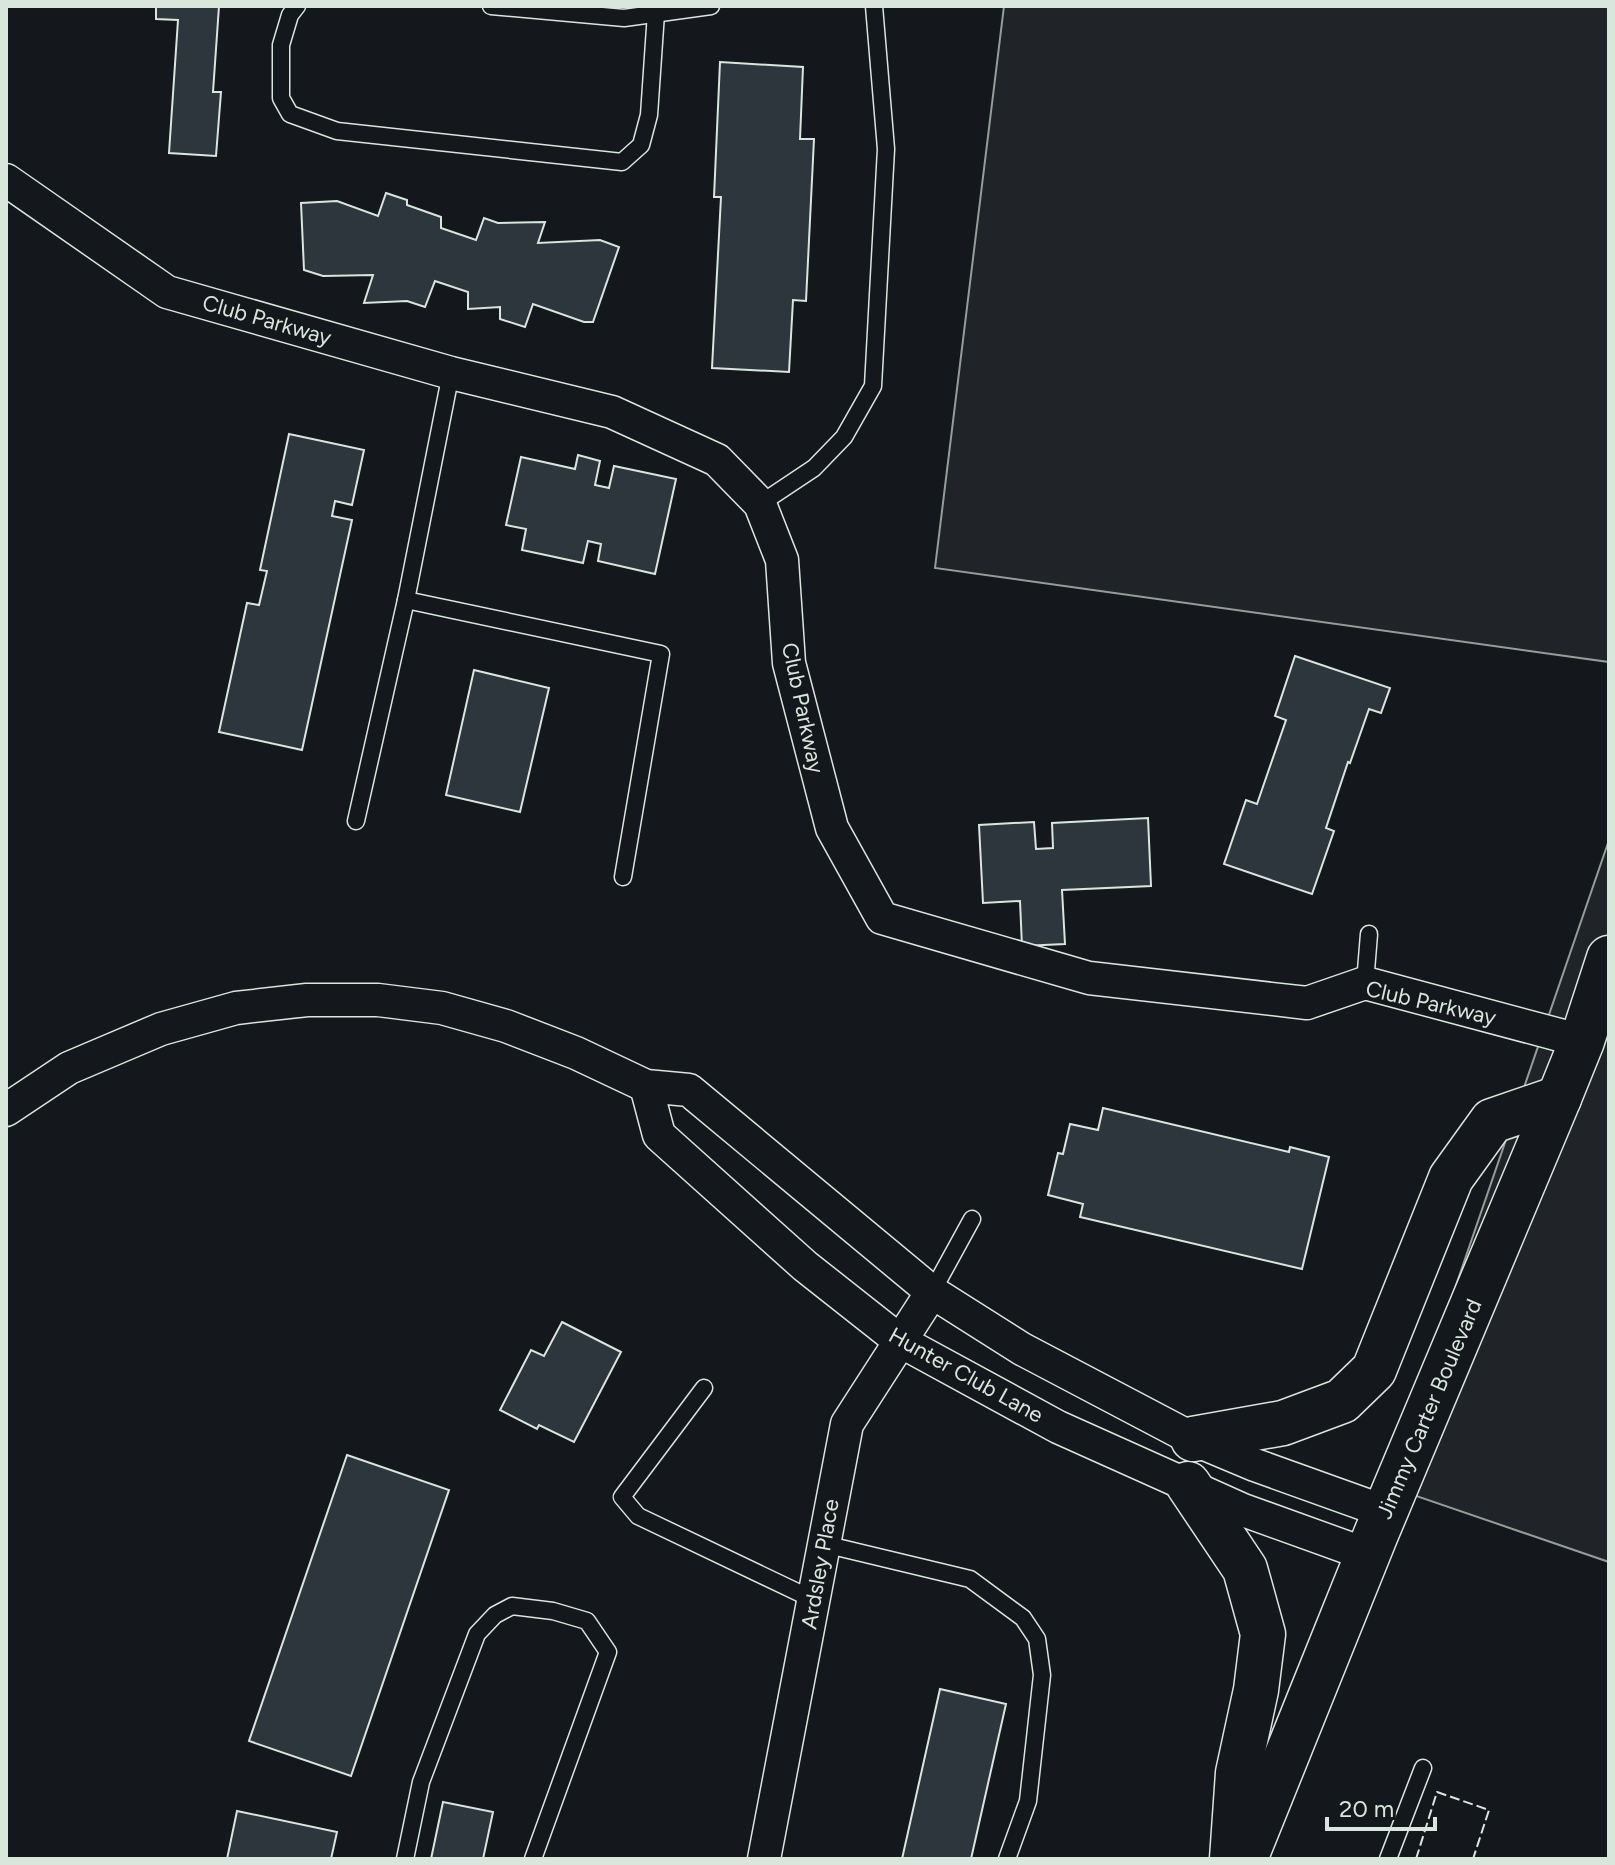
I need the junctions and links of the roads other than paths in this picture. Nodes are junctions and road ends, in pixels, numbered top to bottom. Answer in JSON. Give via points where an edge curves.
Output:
{"nodes":[{"id":1,"x":297,"y":6,"type":"edge"},
{"id":2,"x":491,"y":6,"type":"edge"},
{"id":3,"x":711,"y":6,"type":"edge"},
{"id":4,"x":874,"y":6,"type":"edge"},
{"id":5,"x":656,"y":13,"type":"junction"},
{"id":6,"x":6,"y":180,"type":"edge"},
{"id":7,"x":451,"y":373,"type":"junction"},
{"id":8,"x":760,"y":504,"type":"junction"},
{"id":9,"x":406,"y":600,"type":"junction"},
{"id":10,"x":356,"y":821,"type":"dead end"},
{"id":11,"x":623,"y":877,"type":"dead end"},
{"id":12,"x":1369,"y":934,"type":"dead end"},
{"id":13,"x":1609,"y":958,"type":"edge"},
{"id":14,"x":1365,"y":983,"type":"junction"},
{"id":15,"x":1582,"y":1041,"type":"junction"},
{"id":16,"x":646,"y":1086,"type":"junction"},
{"id":17,"x":1559,"y":1098,"type":"junction"},
{"id":18,"x":6,"y":1110,"type":"edge"},
{"id":19,"x":972,"y":1219,"type":"dead end"},
{"id":20,"x":932,"y":1292,"type":"junction"},
{"id":21,"x":900,"y":1341,"type":"junction"},
{"id":22,"x":704,"y":1388,"type":"dead end"},
{"id":23,"x":1193,"y":1439,"type":"junction"},
{"id":24,"x":1188,"y":1484,"type":"junction"},
{"id":25,"x":1386,"y":1512,"type":"junction"},
{"id":26,"x":824,"y":1544,"type":"junction"},
{"id":27,"x":1368,"y":1555,"type":"junction"},
{"id":28,"x":814,"y":1600,"type":"junction"},
{"id":29,"x":1423,"y":1768,"type":"dead end"},
{"id":30,"x":405,"y":1859,"type":"edge"},
{"id":31,"x":533,"y":1859,"type":"edge"},
{"id":32,"x":764,"y":1859,"type":"edge"},
{"id":33,"x":1007,"y":1859,"type":"edge"},
{"id":34,"x":1232,"y":1859,"type":"edge"},
{"id":35,"x":1245,"y":1859,"type":"edge"},
{"id":36,"x":1388,"y":1859,"type":"edge"}],
"edges":[{"from":1,"to":5,"type":"lane","via":[[281,45],[281,98],[290,114],[337,131],[622,162],[641,145],[649,115]]},
{"from":2,"to":5,"type":"lane","via":[[624,18]]},
{"from":3,"to":5,"type":"lane"},
{"from":4,"to":8,"type":"lane","via":[[886,149],[873,386],[844,437],[814,468]]},
{"from":6,"to":7,"type":"street","name":"Club Parkway","via":[[167,292]]},
{"from":7,"to":8,"type":"street","name":"Club Parkway","via":[[612,412],[717,460]]},
{"from":7,"to":9,"type":"lane"},
{"from":8,"to":14,"type":"street","name":"Club Parkway","via":[[782,560],[789,663],[832,828],[882,918],[1089,978],[1307,1003]]},
{"from":9,"to":10,"type":"lane"},
{"from":9,"to":11,"type":"lane","via":[[661,654]]},
{"from":12,"to":14,"type":"lane"},
{"from":13,"to":15,"type":"main road","name":"Jimmy Carter Boulevard"},
{"from":14,"to":15,"type":"street","name":"Club Parkway"},
{"from":15,"to":17,"type":"main road","name":"Jimmy Carter Boulevard"},
{"from":16,"to":18,"type":"street","via":[[506,1026],[442,1008],[378,1000],[307,1000],[236,1008],[161,1029],[69,1068]]},
{"from":16,"to":20,"type":"street","via":[[689,1090]]},
{"from":16,"to":21,"type":"street","name":"Hunter Club Lane","via":[[659,1135],[805,1266]]},
{"from":17,"to":23,"type":"main road","via":[[1492,1121],[1451,1178],[1374,1370],[1342,1401],[1283,1423]]},
{"from":17,"to":25,"type":"main road","name":"Jimmy Carter Boulevard"},
{"from":19,"to":20,"type":"lane"},
{"from":20,"to":21,"type":"street","name":"Ardsley Place"},
{"from":20,"to":23,"type":"street","via":[[1022,1349]]},
{"from":21,"to":24,"type":"street","name":"Hunter Club Lane","via":[[1058,1427]]},
{"from":21,"to":26,"type":"street","name":"Ardsley Place","via":[[847,1424]]},
{"from":22,"to":28,"type":"lane","via":[[622,1497],[638,1516]]},
{"from":23,"to":25,"type":"street"},
{"from":24,"to":27,"type":"street","name":"Hunter Club Lane","via":[[1243,1510]]},
{"from":24,"to":34,"type":"main road","via":[[1245,1569],[1263,1634],[1238,1773]]},
{"from":25,"to":27,"type":"main road","name":"Jimmy Carter Boulevard"},
{"from":26,"to":28,"type":"street","name":"Ardsley Place"},
{"from":26,"to":33,"type":"lane","via":[[970,1579],[1023,1618],[1037,1639],[1042,1675],[1028,1801]]},
{"from":27,"to":35,"type":"main road","name":"Jimmy Carter Boulevard"},
{"from":28,"to":32,"type":"street","name":"Ardsley Place"},
{"from":29,"to":36,"type":"lane"},
{"from":30,"to":31,"type":"lane","via":[[421,1782],[477,1634],[512,1606],[587,1621],[608,1652]]}]}
